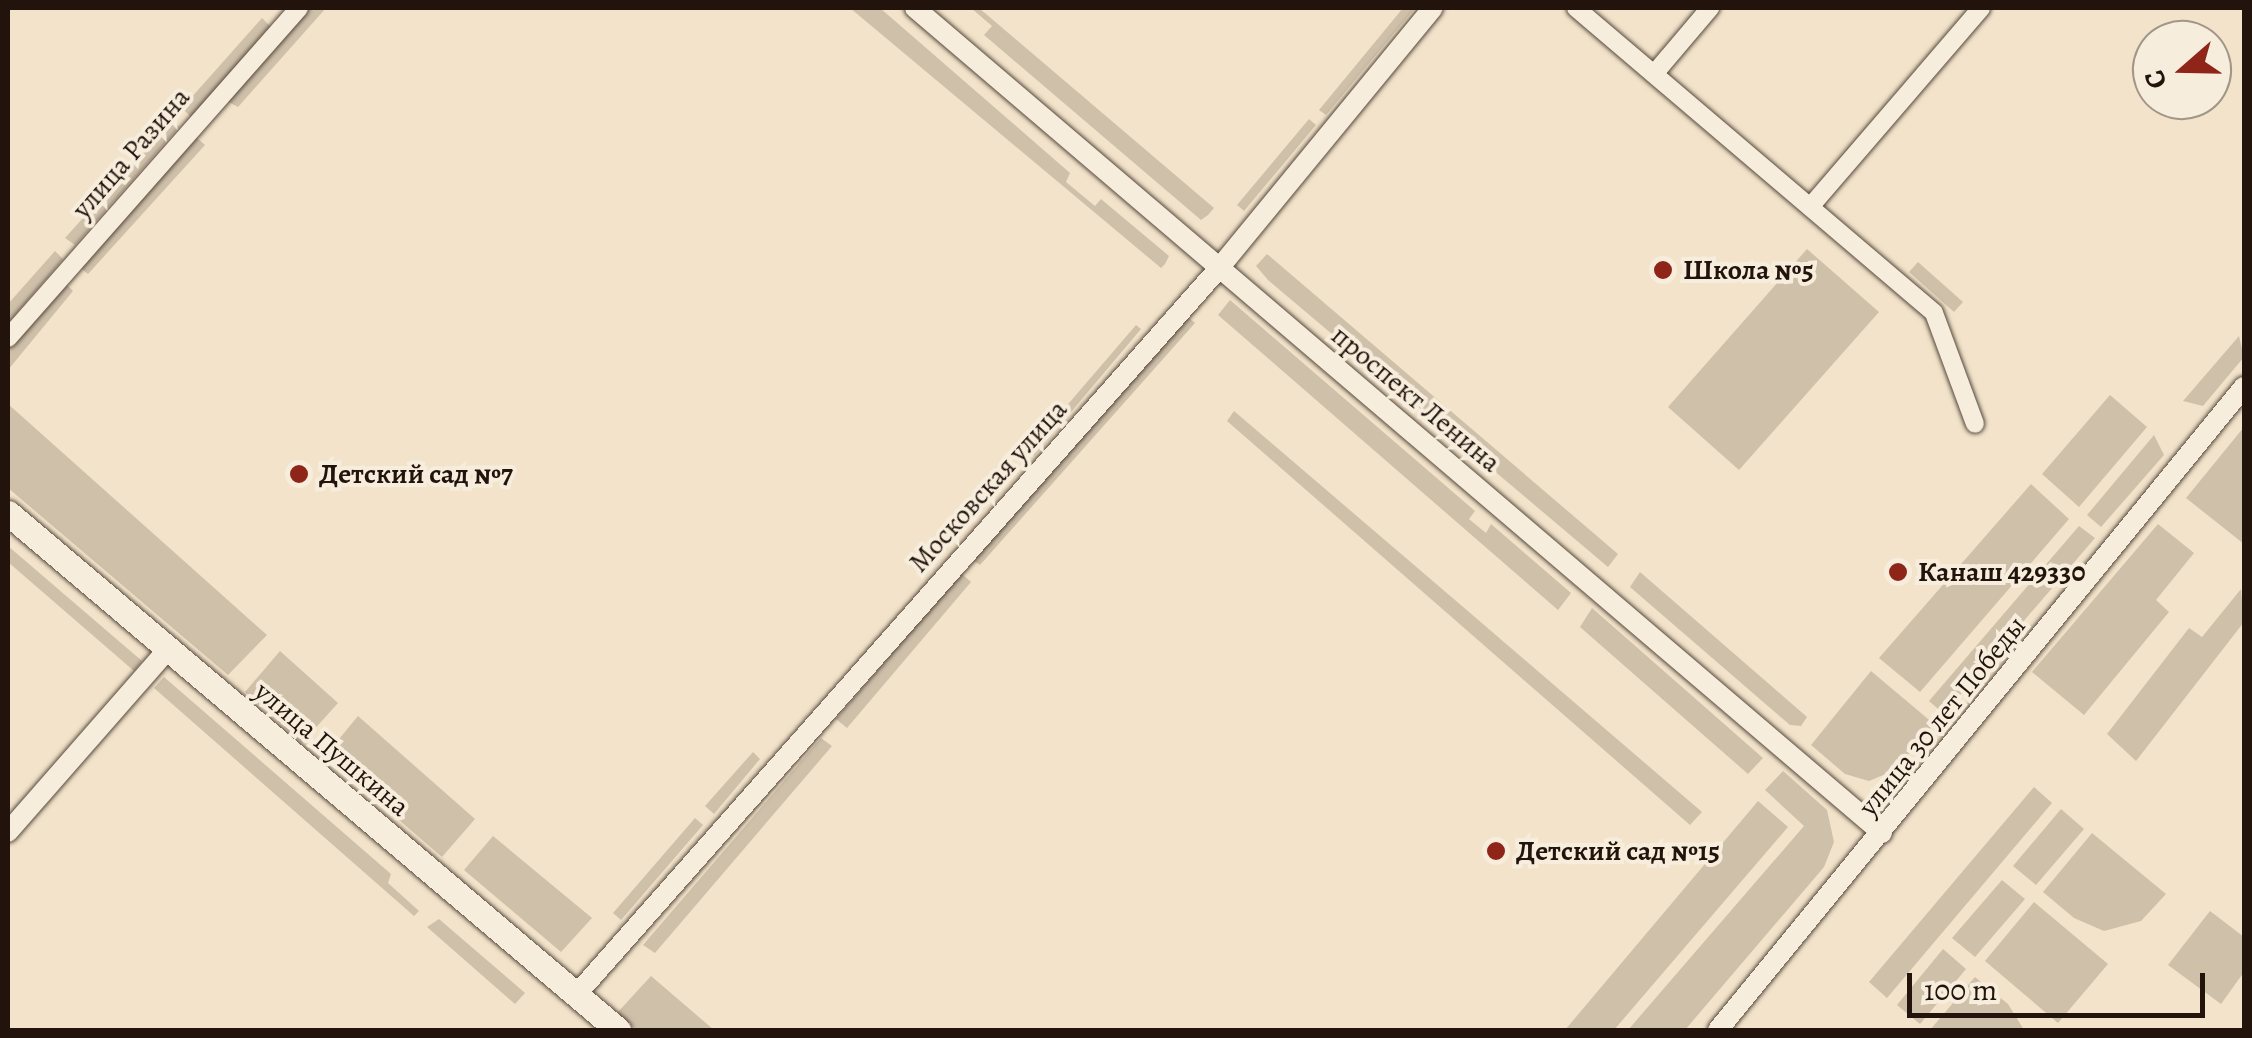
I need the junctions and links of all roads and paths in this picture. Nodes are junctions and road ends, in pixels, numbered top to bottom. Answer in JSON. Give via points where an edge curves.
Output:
{"nodes":[{"id":1,"x":299,"y":8,"type":"edge"},
{"id":2,"x":915,"y":8,"type":"edge"},
{"id":3,"x":1433,"y":8,"type":"edge"},
{"id":4,"x":1576,"y":8,"type":"edge"},
{"id":5,"x":1710,"y":8,"type":"edge"},
{"id":6,"x":1980,"y":8,"type":"edge"},
{"id":7,"x":1654,"y":74,"type":"junction"},
{"id":8,"x":1810,"y":208,"type":"junction"},
{"id":9,"x":1220,"y":268,"type":"junction"},
{"id":10,"x":8,"y":338,"type":"edge"},
{"id":11,"x":2244,"y":388,"type":"edge"},
{"id":12,"x":1975,"y":424,"type":"dead end"},
{"id":13,"x":8,"y":514,"type":"edge"},
{"id":14,"x":168,"y":650,"type":"junction"},
{"id":15,"x":8,"y":832,"type":"edge"},
{"id":16,"x":1882,"y":833,"type":"junction"},
{"id":17,"x":576,"y":995,"type":"junction"},
{"id":18,"x":618,"y":1030,"type":"edge"},
{"id":19,"x":1718,"y":1030,"type":"edge"}],
"edges":[{"from":1,"to":10,"type":"street","name":"улица Разина"},
{"from":2,"to":9,"type":"street","name":"проспект Ленина"},
{"from":3,"to":9,"type":"street","name":"Московская улица"},
{"from":4,"to":7,"type":"street"},
{"from":5,"to":7,"type":"street"},
{"from":6,"to":8,"type":"street"},
{"from":7,"to":8,"type":"street"},
{"from":8,"to":12,"type":"street","via":[[1934,313]]},
{"from":9,"to":16,"type":"street","name":"проспект Ленина"},
{"from":9,"to":17,"type":"street","name":"Московская улица"},
{"from":11,"to":16,"type":"street","name":"улица 30 лет Победы"},
{"from":13,"to":14,"type":"main road","name":"улица Пушкина"},
{"from":14,"to":15,"type":"street"},
{"from":14,"to":17,"type":"main road","name":"улица Пушкина"},
{"from":16,"to":19,"type":"street","name":"улица 30 лет Победы"},
{"from":17,"to":18,"type":"main road","name":"улица Пушкина"}]}
